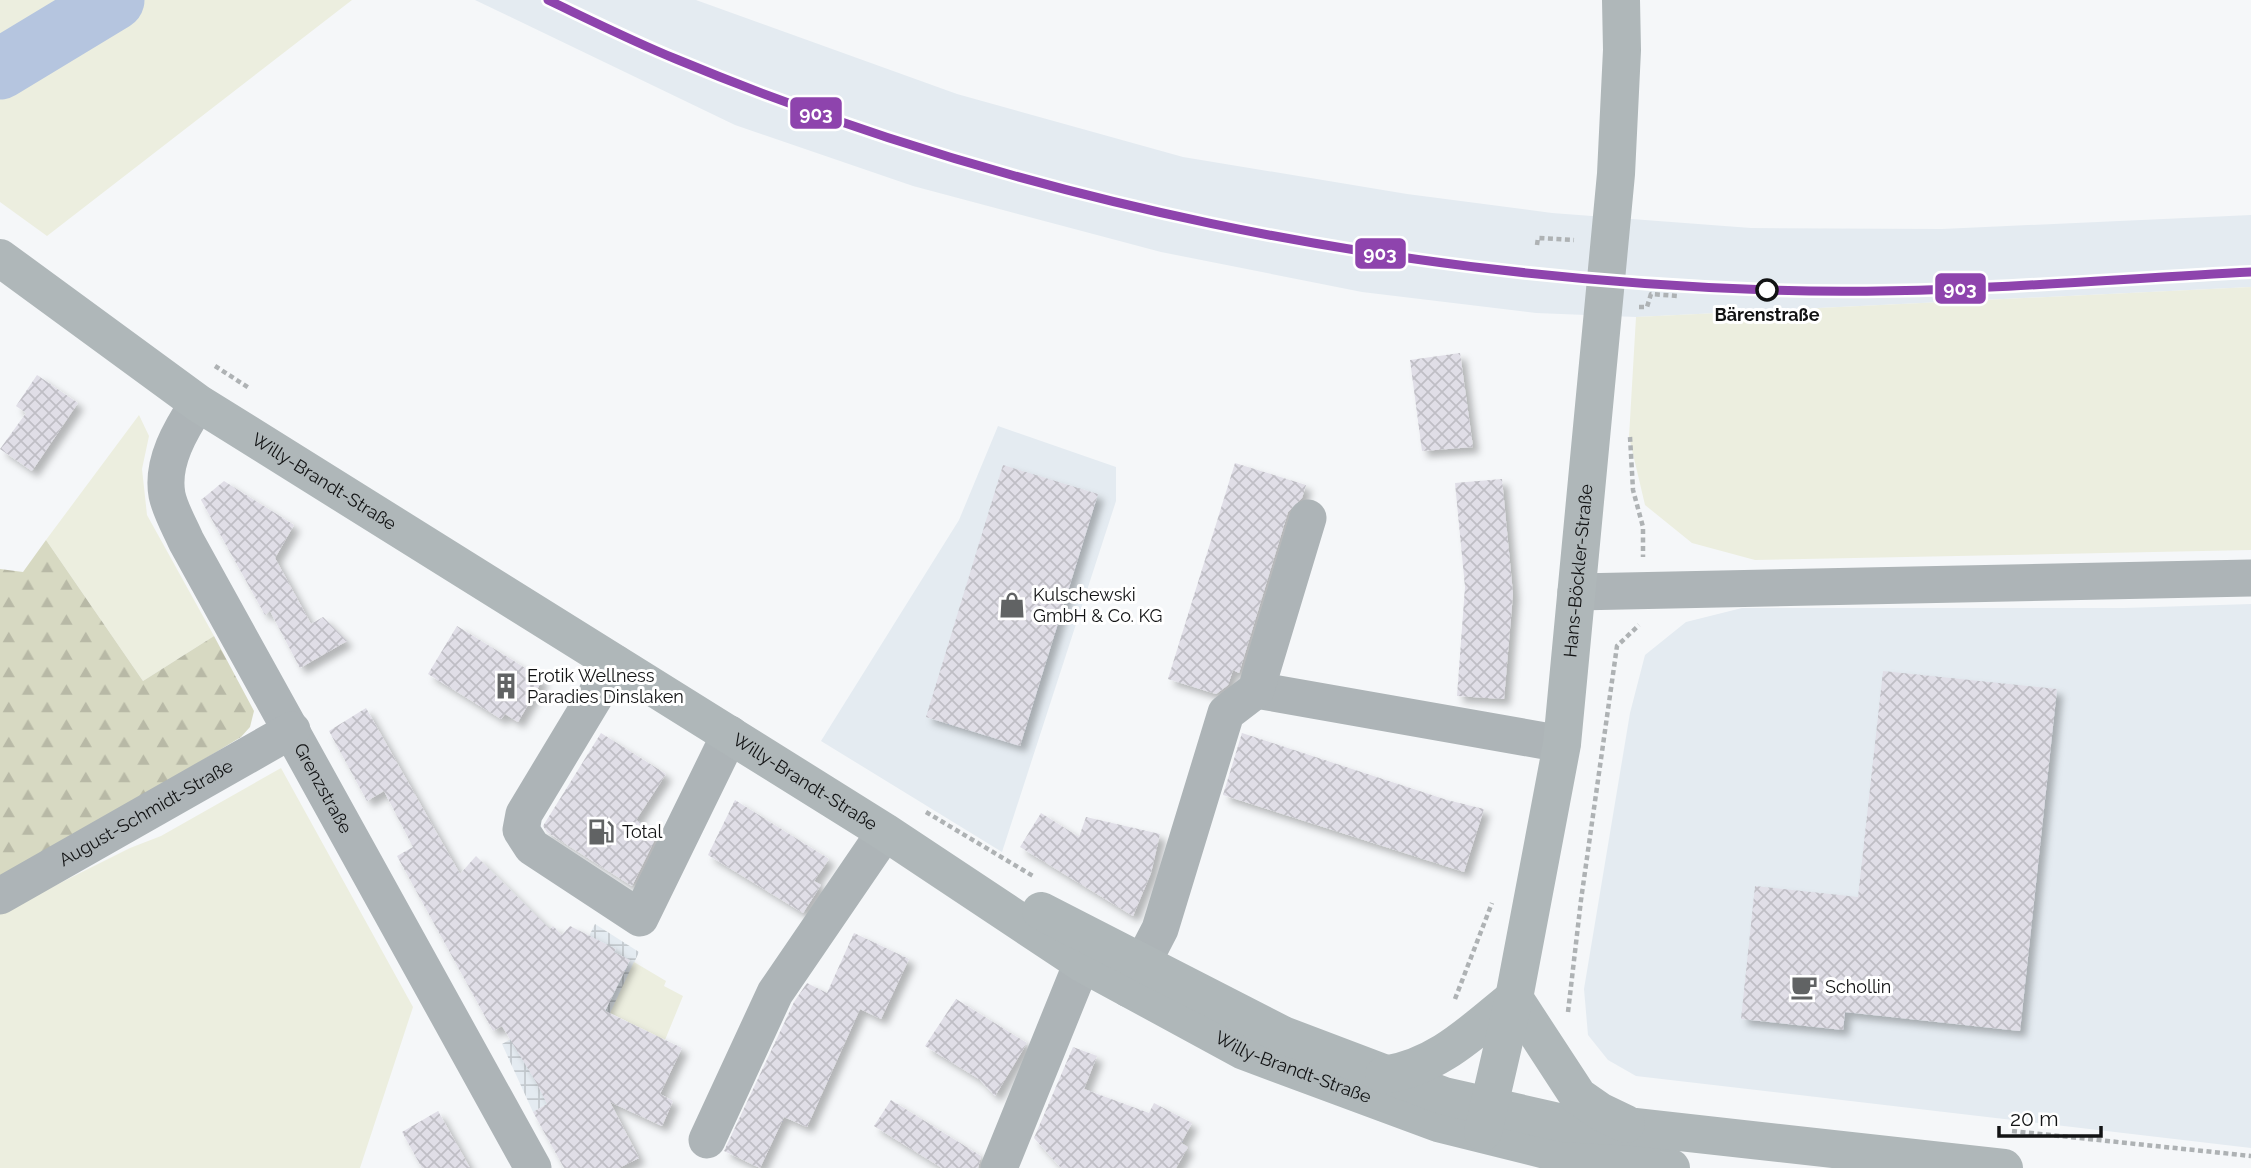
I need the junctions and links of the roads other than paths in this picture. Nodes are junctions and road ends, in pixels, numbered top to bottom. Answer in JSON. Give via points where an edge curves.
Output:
{"nodes":[{"id":1,"x":1621,"y":0,"type":"edge"},
{"id":2,"x":0,"y":258,"type":"edge"},
{"id":3,"x":198,"y":403,"type":"junction"},
{"id":4,"x":1308,"y":518,"type":"dead end"},
{"id":5,"x":2251,"y":578,"type":"edge"},
{"id":6,"x":1576,"y":592,"type":"junction"},
{"id":7,"x":615,"y":663,"type":"junction"},
{"id":8,"x":1256,"y":690,"type":"junction"},
{"id":9,"x":292,"y":730,"type":"junction"},
{"id":10,"x":730,"y":734,"type":"junction"},
{"id":11,"x":1562,"y":744,"type":"junction"},
{"id":12,"x":886,"y":832,"type":"junction"},
{"id":13,"x":0,"y":896,"type":"edge"},
{"id":14,"x":1082,"y":963,"type":"junction"},
{"id":15,"x":1135,"y":976,"type":"junction"},
{"id":16,"x":1514,"y":998,"type":"junction"},
{"id":17,"x":1384,"y":1075,"type":"junction"},
{"id":18,"x":1486,"y":1120,"type":"junction"},
{"id":19,"x":1635,"y":1127,"type":"junction"},
{"id":20,"x":707,"y":1140,"type":"dead end"},
{"id":21,"x":533,"y":1168,"type":"edge"},
{"id":22,"x":999,"y":1168,"type":"edge"},
{"id":23,"x":1671,"y":1168,"type":"edge"},
{"id":24,"x":2004,"y":1168,"type":"edge"}],
"edges":[{"from":1,"to":6,"type":"main road","name":"Hans-Böckler-Straße","via":[[1616,174]]},
{"from":2,"to":3,"type":"main road","name":"Willy-Brandt-Straße"},
{"from":3,"to":7,"type":"main road","name":"Willy-Brandt-Straße"},
{"from":3,"to":9,"type":"street","name":"Grenzstraße","via":[[179,433],[168,465],[167,496],[186,541]]},
{"from":4,"to":8,"type":"street"},
{"from":5,"to":6,"type":"street"},
{"from":6,"to":11,"type":"main road","name":"Hans-Böckler-Straße"},
{"from":7,"to":10,"type":"main road","name":"Willy-Brandt-Straße"},
{"from":7,"to":10,"type":"street","via":[[524,814],[521,830],[532,847],[640,918]]},
{"from":8,"to":11,"type":"street"},
{"from":8,"to":15,"type":"street","via":[[1226,713],[1160,929]]},
{"from":9,"to":13,"type":"street","name":"August-Schmidt-Straße"},
{"from":9,"to":21,"type":"street","name":"Grenzstraße"},
{"from":10,"to":12,"type":"main road","name":"Willy-Brandt-Straße"},
{"from":11,"to":16,"type":"main road","name":"Hans-Böckler-Straße"},
{"from":12,"to":14,"type":"main road","name":"Willy-Brandt-Straße"},
{"from":12,"to":15,"type":"main road"},
{"from":12,"to":20,"type":"street","via":[[775,993]]},
{"from":14,"to":15,"type":"main road","name":"Willy-Brandt-Straße"},
{"from":14,"to":22,"type":"street"},
{"from":15,"to":17,"type":"main road","name":"Willy-Brandt-Straße"},
{"from":15,"to":18,"type":"main road","name":"Willy-Brandt-Straße","via":[[1244,1051],[1438,1123]]},
{"from":16,"to":17,"type":"main road","via":[[1431,1062]]},
{"from":16,"to":18,"type":"main road","name":"Hans-Böckler-Straße"},
{"from":16,"to":19,"type":"main road","via":[[1578,1096]]},
{"from":17,"to":18,"type":"main road","name":"Willy-Brandt-Straße","via":[[1444,1096]]},
{"from":18,"to":19,"type":"main road","name":"Willy-Brandt-Straße"},
{"from":18,"to":23,"type":"main road","name":"Willy-Brandt-Straße","via":[[1562,1154]]},
{"from":19,"to":24,"type":"main road","name":"Willy-Brandt-Straße"}]}
